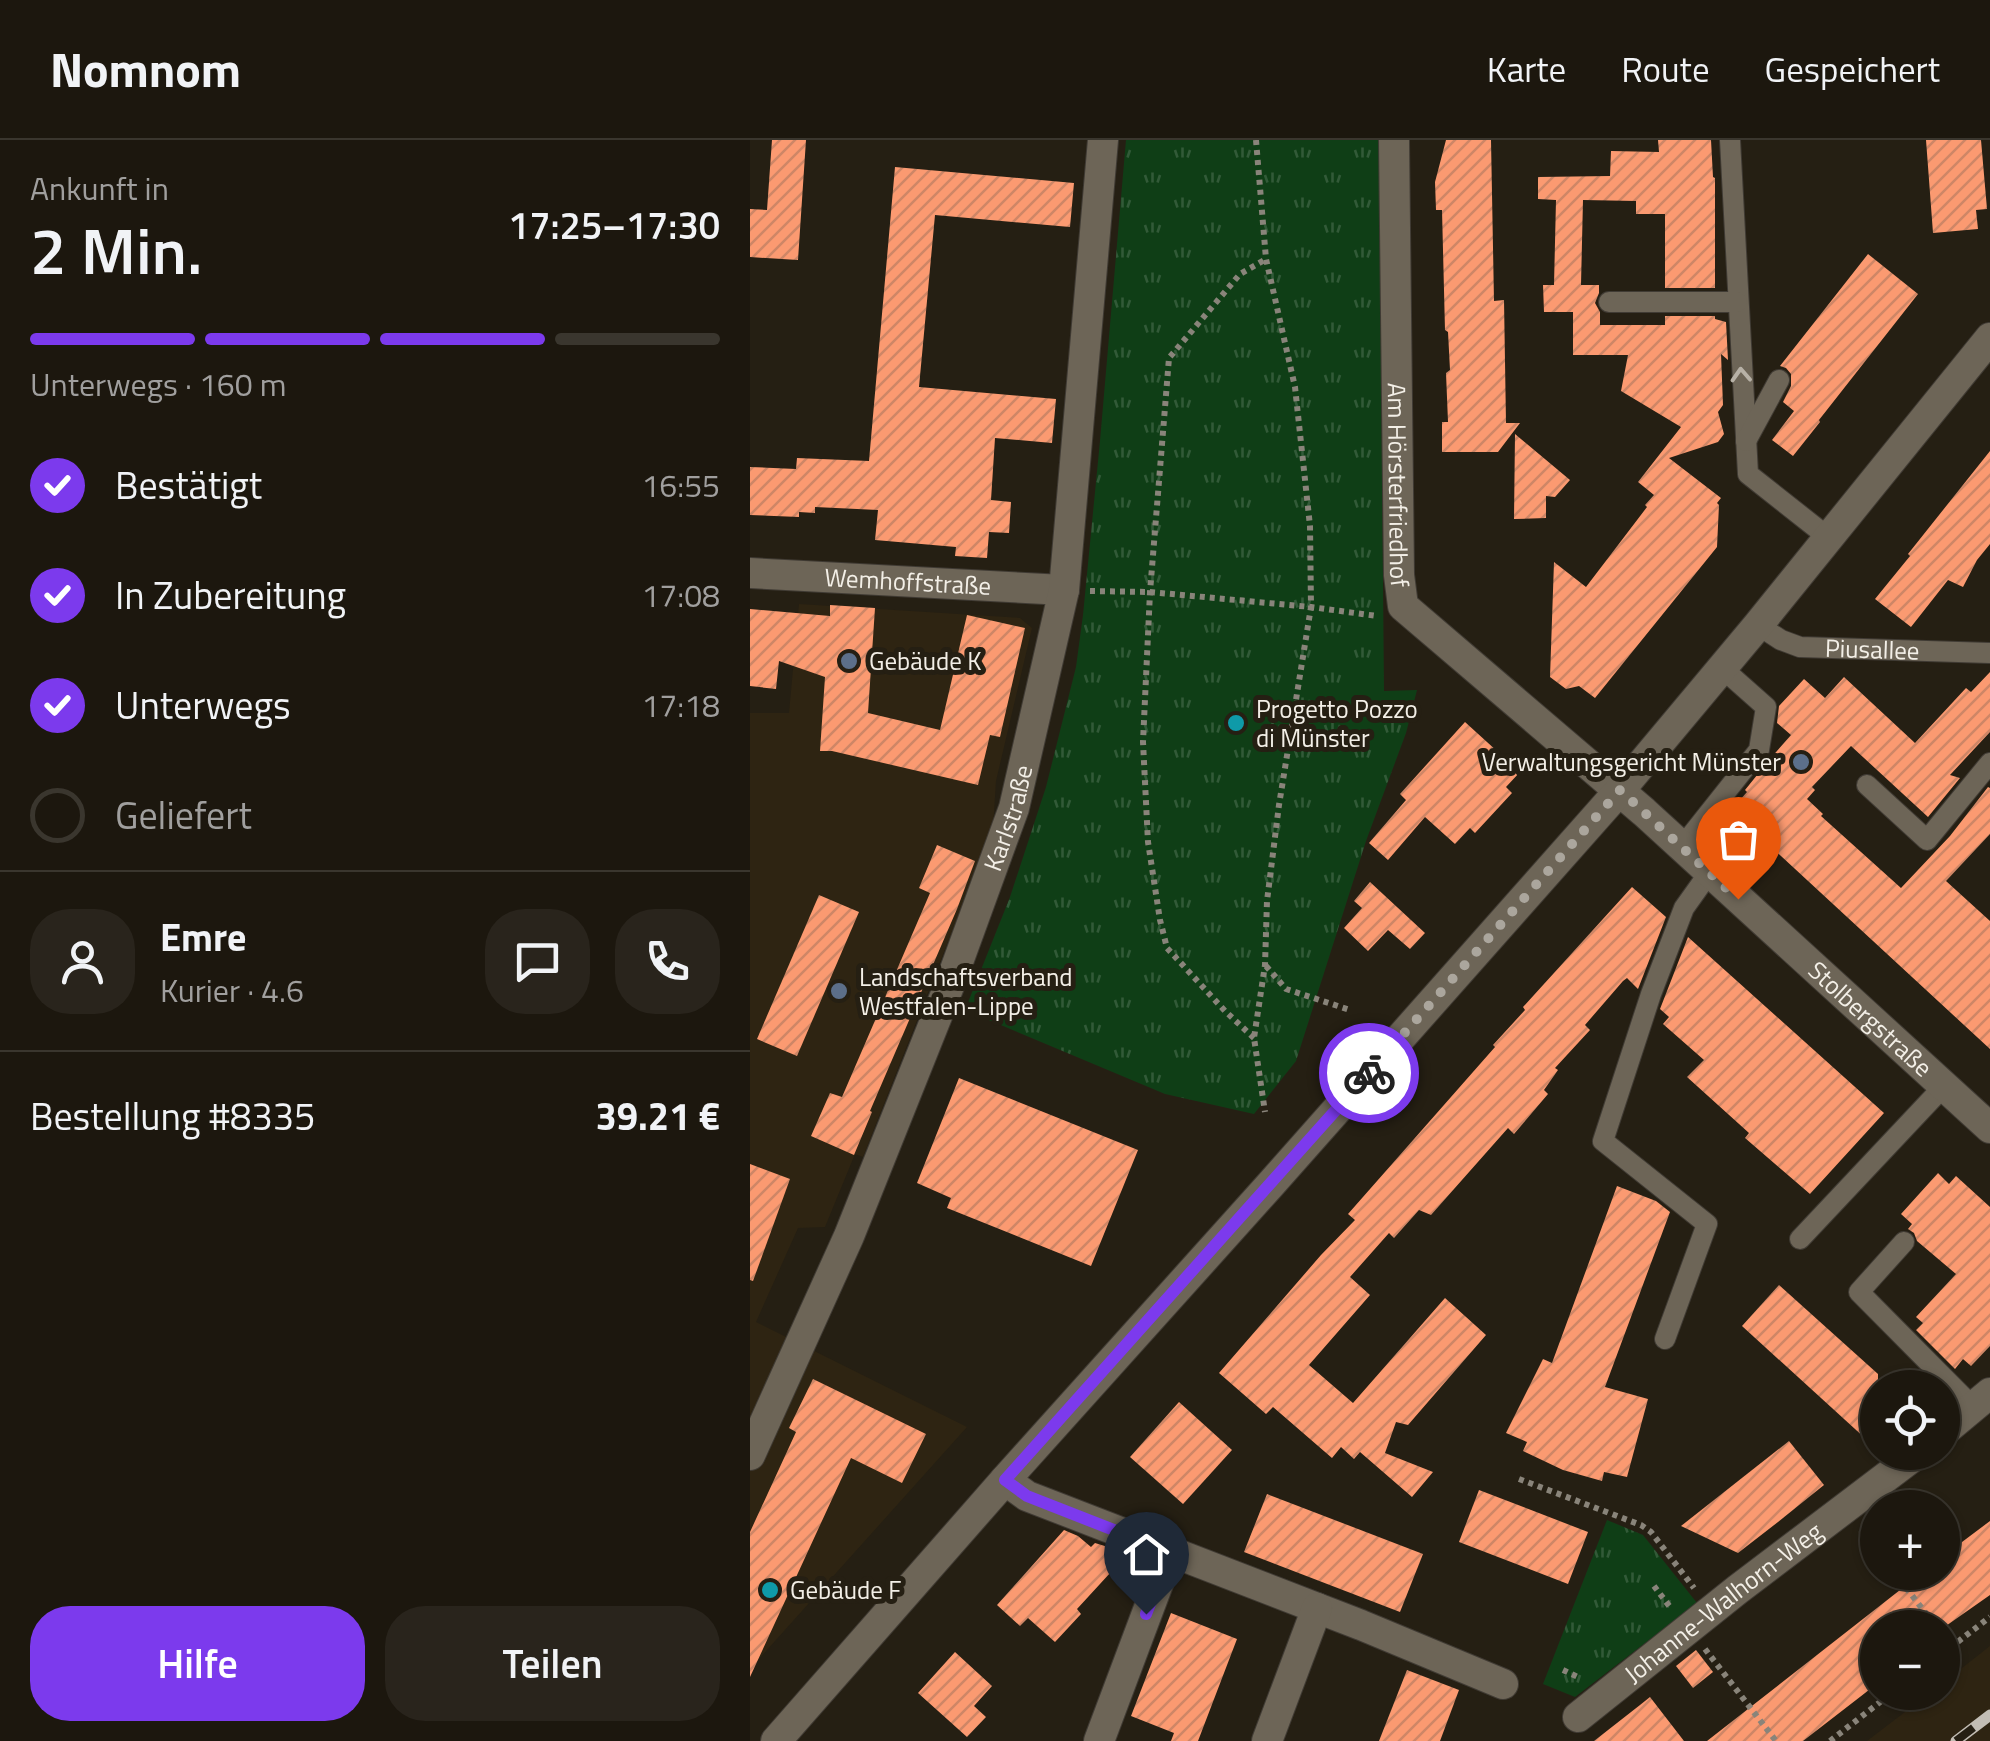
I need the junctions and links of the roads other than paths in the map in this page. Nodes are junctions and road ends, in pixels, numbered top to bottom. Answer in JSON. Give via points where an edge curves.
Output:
{"nodes":[{"id":1,"x":1103,"y":140,"type":"edge"},
{"id":2,"x":1394,"y":140,"type":"edge"},
{"id":3,"x":1730,"y":140,"type":"edge"},
{"id":4,"x":1609,"y":302,"type":"dead end"},
{"id":5,"x":1737,"y":302,"type":"junction"},
{"id":6,"x":1990,"y":338,"type":"edge"},
{"id":7,"x":1779,"y":380,"type":"dead end"},
{"id":8,"x":1745,"y":443,"type":"junction"},
{"id":9,"x":1829,"y":538,"type":"junction"},
{"id":10,"x":750,"y":573,"type":"edge"},
{"id":11,"x":1064,"y":590,"type":"junction"},
{"id":12,"x":1758,"y":625,"type":"junction"},
{"id":13,"x":1990,"y":654,"type":"edge"},
{"id":14,"x":1722,"y":668,"type":"junction"},
{"id":15,"x":1990,"y":763,"type":"edge"},
{"id":16,"x":1867,"y":784,"type":"dead end"},
{"id":17,"x":1620,"y":790,"type":"junction"},
{"id":18,"x":1682,"y":847,"type":"junction"},
{"id":19,"x":1709,"y":873,"type":"junction"},
{"id":20,"x":1944,"y":1086,"type":"junction"},
{"id":21,"x":1990,"y":1128,"type":"edge"},
{"id":22,"x":1800,"y":1239,"type":"dead end"},
{"id":23,"x":1904,"y":1242,"type":"dead end"},
{"id":24,"x":1666,"y":1338,"type":"dead end"},
{"id":25,"x":1982,"y":1400,"type":"edge"},
{"id":26,"x":1960,"y":1418,"type":"edge"},
{"id":27,"x":750,"y":1454,"type":"edge"},
{"id":28,"x":1894,"y":1470,"type":"edge"},
{"id":29,"x":1005,"y":1480,"type":"junction"},
{"id":30,"x":1170,"y":1552,"type":"junction"},
{"id":31,"x":1317,"y":1608,"type":"junction"},
{"id":32,"x":1503,"y":1684,"type":"dead end"},
{"id":33,"x":1578,"y":1717,"type":"dead end"},
{"id":34,"x":776,"y":1741,"type":"edge"},
{"id":35,"x":1100,"y":1741,"type":"edge"},
{"id":36,"x":1267,"y":1741,"type":"edge"}],
"edges":[{"from":1,"to":11,"type":"street","name":"Karlstraße"},
{"from":2,"to":17,"type":"street","name":"Am Hörsterfriedhof","via":[[1403,606]]},
{"from":3,"to":5,"type":"lane"},
{"from":4,"to":5,"type":"lane"},
{"from":8,"to":5,"type":"lane","one_way":true},
{"from":6,"to":9,"type":"street"},
{"from":7,"to":8,"type":"lane"},
{"from":8,"to":9,"type":"lane","via":[[1748,474]]},
{"from":9,"to":12,"type":"street"},
{"from":10,"to":11,"type":"street","name":"Wemhoffstraße"},
{"from":11,"to":27,"type":"street","name":"Karlstraße","via":[[1014,808],[850,1236]]},
{"from":12,"to":13,"type":"lane","name":"Piusallee","via":[[1800,647]]},
{"from":12,"to":14,"type":"street"},
{"from":14,"to":17,"type":"street"},
{"from":14,"to":18,"type":"lane","via":[[1766,707],[1759,750]]},
{"from":15,"to":16,"type":"lane","via":[[1927,840]]},
{"from":17,"to":18,"type":"street","name":"Stolbergstraße"},
{"from":17,"to":29,"type":"street"},
{"from":18,"to":19,"type":"street","name":"Stolbergstraße"},
{"from":19,"to":20,"type":"street","name":"Stolbergstraße"},
{"from":19,"to":24,"type":"lane","via":[[1684,908],[1603,1141],[1707,1224]]},
{"from":20,"to":21,"type":"street","name":"Stolbergstraße"},
{"from":20,"to":22,"type":"lane"},
{"from":23,"to":25,"type":"lane","via":[[1859,1292]]},
{"from":25,"to":26,"type":"street"},
{"from":28,"to":33,"type":"street","name":"Johanne-Walhorn-Weg","via":[[1691,1615]]},
{"from":29,"to":30,"type":"street","via":[[1027,1496]]},
{"from":29,"to":34,"type":"street"},
{"from":30,"to":31,"type":"street"},
{"from":30,"to":35,"type":"street"},
{"from":31,"to":32,"type":"street"},
{"from":31,"to":36,"type":"street"}]}
